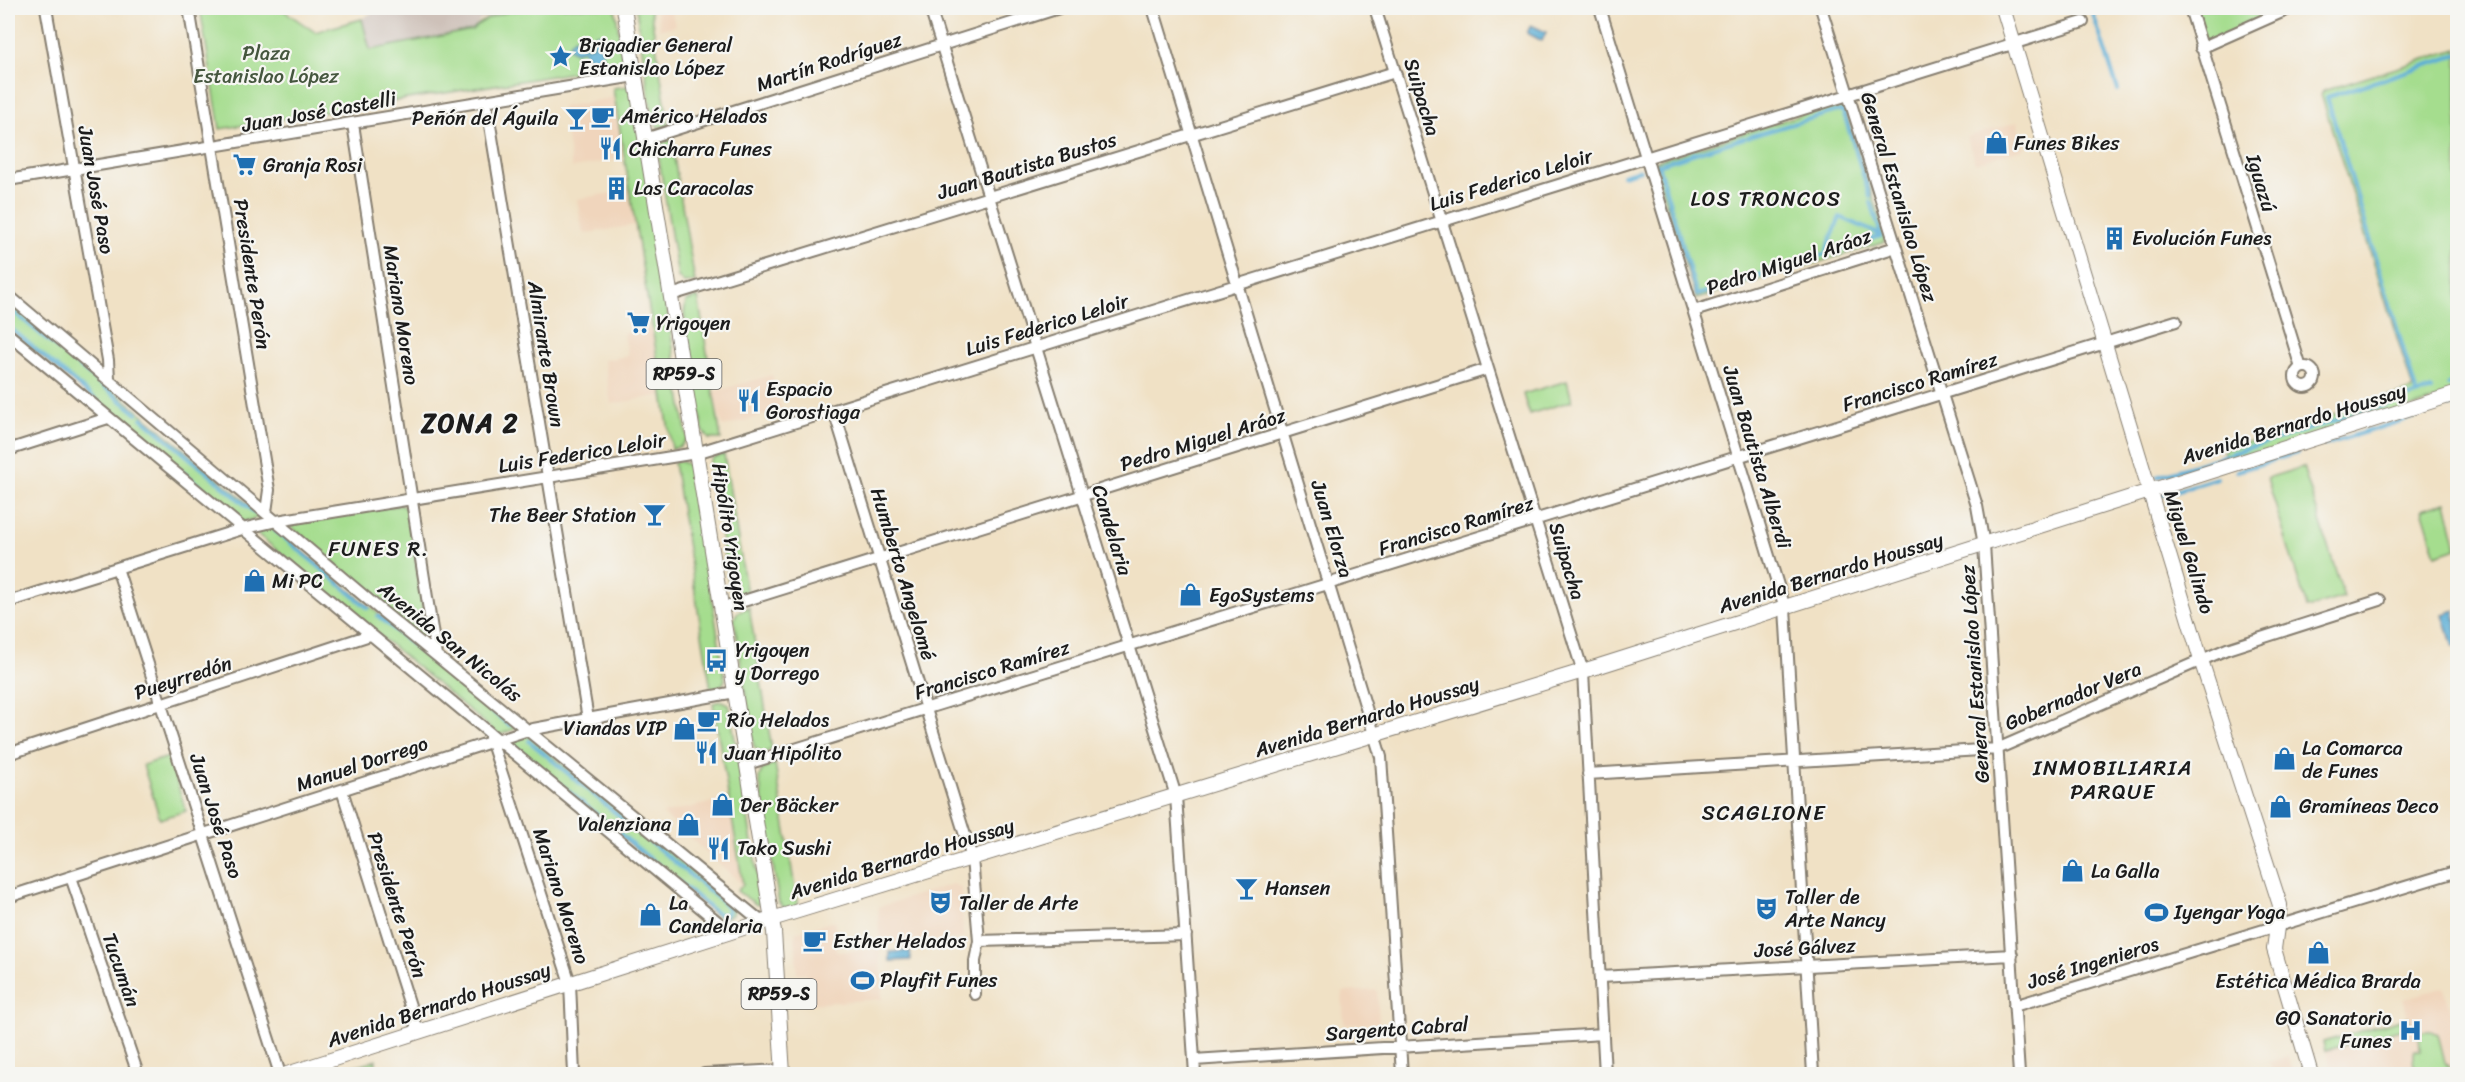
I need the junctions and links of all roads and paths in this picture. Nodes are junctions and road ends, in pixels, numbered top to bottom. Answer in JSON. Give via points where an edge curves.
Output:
{"nodes":[{"id":1,"x":46,"y":8,"type":"edge"},
{"id":2,"x":189,"y":8,"type":"edge"},
{"id":3,"x":624,"y":8,"type":"edge"},
{"id":4,"x":930,"y":8,"type":"edge"},
{"id":5,"x":1059,"y":8,"type":"edge"},
{"id":6,"x":1153,"y":8,"type":"edge"},
{"id":7,"x":1375,"y":8,"type":"edge"},
{"id":8,"x":1600,"y":8,"type":"edge"},
{"id":9,"x":1821,"y":8,"type":"edge"},
{"id":10,"x":2003,"y":8,"type":"edge"},
{"id":11,"x":2190,"y":8,"type":"edge"},
{"id":12,"x":2265,"y":8,"type":"edge"},
{"id":13,"x":2291,"y":8,"type":"edge"},
{"id":14,"x":2277,"y":13,"type":"junction"},
{"id":15,"x":2083,"y":22,"type":"dead end"},
{"id":16,"x":2013,"y":42,"type":"junction"},
{"id":17,"x":942,"y":45,"type":"junction"},
{"id":18,"x":2201,"y":48,"type":"junction"},
{"id":19,"x":1395,"y":72,"type":"junction"},
{"id":20,"x":635,"y":76,"type":"junction"},
{"id":21,"x":1848,"y":94,"type":"junction"},
{"id":22,"x":486,"y":101,"type":"junction"},
{"id":23,"x":354,"y":124,"type":"junction"},
{"id":24,"x":1192,"y":134,"type":"junction"},
{"id":25,"x":645,"y":139,"type":"junction"},
{"id":26,"x":213,"y":148,"type":"junction"},
{"id":27,"x":1646,"y":157,"type":"junction"},
{"id":28,"x":75,"y":171,"type":"junction"},
{"id":29,"x":8,"y":180,"type":"edge"},
{"id":30,"x":989,"y":197,"type":"junction"},
{"id":31,"x":1442,"y":221,"type":"junction"},
{"id":32,"x":1896,"y":247,"type":"junction"},
{"id":33,"x":1238,"y":284,"type":"junction"},
{"id":34,"x":8,"y":295,"type":"edge"},
{"id":35,"x":671,"y":295,"type":"junction"},
{"id":36,"x":1694,"y":311,"type":"junction"},
{"id":37,"x":2176,"y":321,"type":"dead end"},
{"id":38,"x":8,"y":334,"type":"edge"},
{"id":39,"x":2105,"y":343,"type":"junction"},
{"id":40,"x":1036,"y":347,"type":"junction"},
{"id":41,"x":2301,"y":368,"type":"dead end"},
{"id":42,"x":1488,"y":369,"type":"junction"},
{"id":43,"x":109,"y":380,"type":"junction"},
{"id":44,"x":2457,"y":393,"type":"edge"},
{"id":45,"x":1942,"y":394,"type":"junction"},
{"id":46,"x":834,"y":411,"type":"junction"},
{"id":47,"x":108,"y":418,"type":"junction"},
{"id":48,"x":1283,"y":433,"type":"junction"},
{"id":49,"x":8,"y":450,"type":"edge"},
{"id":50,"x":696,"y":453,"type":"junction"},
{"id":51,"x":1739,"y":457,"type":"junction"},
{"id":52,"x":548,"y":477,"type":"junction"},
{"id":53,"x":2149,"y":489,"type":"junction"},
{"id":54,"x":1082,"y":496,"type":"junction"},
{"id":55,"x":411,"y":498,"type":"junction"},
{"id":56,"x":266,"y":512,"type":"junction"},
{"id":57,"x":1535,"y":520,"type":"junction"},
{"id":58,"x":277,"y":521,"type":"junction"},
{"id":59,"x":242,"y":529,"type":"junction"},
{"id":60,"x":1984,"y":545,"type":"junction"},
{"id":61,"x":880,"y":559,"type":"junction"},
{"id":62,"x":117,"y":568,"type":"junction"},
{"id":63,"x":1330,"y":584,"type":"junction"},
{"id":64,"x":2380,"y":600,"type":"dead end"},
{"id":65,"x":8,"y":602,"type":"edge"},
{"id":66,"x":721,"y":608,"type":"junction"},
{"id":67,"x":1785,"y":608,"type":"junction"},
{"id":68,"x":370,"y":635,"type":"junction"},
{"id":69,"x":1129,"y":646,"type":"junction"},
{"id":70,"x":436,"y":655,"type":"junction"},
{"id":71,"x":2201,"y":660,"type":"junction"},
{"id":72,"x":1583,"y":672,"type":"junction"},
{"id":73,"x":735,"y":692,"type":"junction"},
{"id":74,"x":161,"y":705,"type":"junction"},
{"id":75,"x":926,"y":709,"type":"junction"},
{"id":76,"x":588,"y":719,"type":"junction"},
{"id":77,"x":528,"y":730,"type":"junction"},
{"id":78,"x":1375,"y":734,"type":"junction"},
{"id":79,"x":492,"y":738,"type":"junction"},
{"id":80,"x":1997,"y":749,"type":"junction"},
{"id":81,"x":8,"y":754,"type":"edge"},
{"id":82,"x":1794,"y":761,"type":"junction"},
{"id":83,"x":747,"y":764,"type":"junction"},
{"id":84,"x":1588,"y":774,"type":"junction"},
{"id":85,"x":342,"y":790,"type":"junction"},
{"id":86,"x":1176,"y":796,"type":"junction"},
{"id":87,"x":203,"y":835,"type":"junction"},
{"id":88,"x":972,"y":858,"type":"junction"},
{"id":89,"x":2457,"y":871,"type":"edge"},
{"id":90,"x":71,"y":877,"type":"junction"},
{"id":91,"x":8,"y":897,"type":"edge"},
{"id":92,"x":767,"y":921,"type":"junction"},
{"id":93,"x":2278,"y":925,"type":"junction"},
{"id":94,"x":730,"y":932,"type":"junction"},
{"id":95,"x":1186,"y":935,"type":"junction"},
{"id":96,"x":979,"y":941,"type":"junction"},
{"id":97,"x":2012,"y":955,"type":"junction"},
{"id":98,"x":1806,"y":966,"type":"junction"},
{"id":99,"x":1600,"y":976,"type":"junction"},
{"id":100,"x":570,"y":983,"type":"junction"},
{"id":101,"x":975,"y":994,"type":"dead end"},
{"id":102,"x":2014,"y":1006,"type":"junction"},
{"id":103,"x":418,"y":1031,"type":"junction"},
{"id":104,"x":1603,"y":1034,"type":"junction"},
{"id":105,"x":1400,"y":1047,"type":"junction"},
{"id":106,"x":1194,"y":1060,"type":"junction"},
{"id":107,"x":783,"y":1072,"type":"edge"},
{"id":108,"x":138,"y":1074,"type":"edge"},
{"id":109,"x":280,"y":1074,"type":"edge"},
{"id":110,"x":287,"y":1074,"type":"edge"},
{"id":111,"x":574,"y":1074,"type":"edge"},
{"id":112,"x":704,"y":1074,"type":"edge"},
{"id":113,"x":1195,"y":1074,"type":"edge"},
{"id":114,"x":1402,"y":1074,"type":"edge"},
{"id":115,"x":1605,"y":1074,"type":"edge"},
{"id":116,"x":1813,"y":1074,"type":"edge"},
{"id":117,"x":2019,"y":1074,"type":"edge"},
{"id":118,"x":2311,"y":1074,"type":"edge"}],
"edges":[{"from":1,"to":28,"type":"street","name":"Juan José Paso"},
{"from":2,"to":26,"type":"street","name":"Presidente Perón"},
{"from":3,"to":20,"type":"main road","name":"Hipólito Yrigoyen","number":"RP59-S"},
{"from":4,"to":17,"type":"street","name":"Candelaria"},
{"from":5,"to":17,"type":"street","name":"Martín Rodríguez"},
{"from":6,"to":24,"type":"street","name":"Juan Elorza"},
{"from":7,"to":19,"type":"street","name":"Suipacha"},
{"from":8,"to":27,"type":"street","name":"Juan Bautista Alberdi"},
{"from":9,"to":21,"type":"street","name":"General Estanislao López"},
{"from":10,"to":16,"type":"main road","name":"Miguel Galindo"},
{"from":11,"to":18,"type":"street","name":"Iguazú"},
{"from":12,"to":14,"type":"street"},
{"from":13,"to":14,"type":"street"},
{"from":14,"to":18,"type":"street"},
{"from":15,"to":16,"type":"street","name":"Luis Federico Leloir"},
{"from":16,"to":21,"type":"street","name":"Luis Federico Leloir"},
{"from":16,"to":39,"type":"main road","name":"Miguel Galindo"},
{"from":17,"to":25,"type":"street","name":"Martín Rodríguez"},
{"from":17,"to":30,"type":"street","name":"Candelaria"},
{"from":18,"to":41,"type":"street","name":"Iguazú"},
{"from":19,"to":24,"type":"street","name":"Juan Bautista Bustos"},
{"from":19,"to":31,"type":"street","name":"Suipacha"},
{"from":20,"to":22,"type":"street","name":"Juan José Castelli"},
{"from":20,"to":25,"type":"main road","name":"Hipólito Yrigoyen","number":"RP59-S"},
{"from":21,"to":27,"type":"street","name":"Luis Federico Leloir"},
{"from":21,"to":32,"type":"street","name":"General Estanislao López"},
{"from":22,"to":23,"type":"street","name":"Juan José Castelli"},
{"from":22,"to":52,"type":"street","name":"Almirante Brown"},
{"from":23,"to":26,"type":"street","name":"Juan José Castelli"},
{"from":23,"to":55,"type":"street","name":"Mariano Moreno"},
{"from":24,"to":30,"type":"street","name":"Juan Bautista Bustos"},
{"from":24,"to":33,"type":"street","name":"Juan Elorza"},
{"from":25,"to":35,"type":"main road","name":"Hipólito Yrigoyen","number":"RP59-S"},
{"from":26,"to":28,"type":"street","name":"Juan José Castelli"},
{"from":26,"to":56,"type":"street","name":"Presidente Perón","via":[[269,490]]},
{"from":27,"to":31,"type":"street","name":"Luis Federico Leloir"},
{"from":27,"to":36,"type":"street","name":"Juan Bautista Alberdi"},
{"from":28,"to":29,"type":"street","name":"Juan José Castelli"},
{"from":28,"to":43,"type":"street","name":"Juan José Paso"},
{"from":30,"to":35,"type":"street","name":"Juan Bautista Bustos"},
{"from":30,"to":40,"type":"street","name":"Candelaria"},
{"from":31,"to":33,"type":"street","name":"Luis Federico Leloir"},
{"from":31,"to":42,"type":"street","name":"Suipacha"},
{"from":32,"to":36,"type":"street","name":"Pedro Miguel Aráoz"},
{"from":32,"to":45,"type":"street","name":"General Estanislao López"},
{"from":33,"to":40,"type":"street","name":"Luis Federico Leloir"},
{"from":33,"to":48,"type":"street","name":"Juan Elorza"},
{"from":34,"to":43,"type":"street","name":"Avenida San Nicolás"},
{"from":35,"to":50,"type":"main road","name":"Hipólito Yrigoyen","number":"RP59-S"},
{"from":36,"to":51,"type":"street","name":"Juan Bautista Alberdi"},
{"from":37,"to":39,"type":"street","name":"Francisco Ramírez"},
{"from":38,"to":47,"type":"street"},
{"from":39,"to":45,"type":"street","name":"Francisco Ramírez"},
{"from":39,"to":53,"type":"main road","name":"Miguel Galindo"},
{"from":40,"to":46,"type":"street","name":"Luis Federico Leloir"},
{"from":40,"to":54,"type":"street","name":"Candelaria"},
{"from":42,"to":48,"type":"street","name":"Pedro Miguel Aráoz"},
{"from":42,"to":57,"type":"street","name":"Suipacha"},
{"from":43,"to":56,"type":"street","name":"Avenida San Nicolás"},
{"from":44,"to":53,"type":"main road","name":"Avenida Bernardo Houssay"},
{"from":45,"to":51,"type":"street","name":"Francisco Ramírez"},
{"from":45,"to":60,"type":"street","name":"General Estanislao López","via":[[1977,506]]},
{"from":46,"to":50,"type":"street","name":"Luis Federico Leloir"},
{"from":46,"to":61,"type":"street","name":"Humberto Angelomé"},
{"from":47,"to":49,"type":"street"},
{"from":47,"to":59,"type":"street"},
{"from":48,"to":54,"type":"street","name":"Pedro Miguel Aráoz"},
{"from":48,"to":63,"type":"street","name":"Juan Elorza"},
{"from":50,"to":52,"type":"street","name":"Luis Federico Leloir"},
{"from":50,"to":66,"type":"main road","name":"Hipólito Yrigoyen","number":"RP59-S"},
{"from":51,"to":57,"type":"street","name":"Francisco Ramírez"},
{"from":51,"to":67,"type":"street","name":"Juan Bautista Alberdi"},
{"from":52,"to":55,"type":"street","name":"Luis Federico Leloir"},
{"from":52,"to":76,"type":"street","name":"Almirante Brown"},
{"from":53,"to":60,"type":"main road","name":"Avenida Bernardo Houssay"},
{"from":53,"to":71,"type":"main road","name":"Miguel Galindo"},
{"from":54,"to":61,"type":"street","name":"Pedro Miguel Aráoz"},
{"from":54,"to":69,"type":"street","name":"Candelaria"},
{"from":55,"to":58,"type":"street","name":"Luis Federico Leloir"},
{"from":55,"to":70,"type":"street","name":"Mariano Moreno"},
{"from":56,"to":58,"type":"street","name":"Avenida San Nicolás"},
{"from":57,"to":63,"type":"street","name":"Francisco Ramírez"},
{"from":57,"to":72,"type":"street","name":"Suipacha"},
{"from":58,"to":59,"type":"street","name":"Luis Federico Leloir"},
{"from":58,"to":70,"type":"street","name":"Avenida San Nicolás"},
{"from":59,"to":62,"type":"street","name":"Luis Federico Leloir"},
{"from":59,"to":68,"type":"street"},
{"from":60,"to":67,"type":"main road","name":"Avenida Bernardo Houssay"},
{"from":60,"to":80,"type":"street","name":"General Estanislao López"},
{"from":61,"to":66,"type":"street","name":"Pedro Miguel Aráoz"},
{"from":61,"to":75,"type":"street","name":"Humberto Angelomé"},
{"from":62,"to":65,"type":"street","name":"Luis Federico Leloir"},
{"from":62,"to":74,"type":"street","name":"Juan José Paso"},
{"from":63,"to":69,"type":"street","name":"Francisco Ramírez"},
{"from":63,"to":78,"type":"street","name":"Juan Elorza"},
{"from":64,"to":71,"type":"street","name":"Gobernador Vera"},
{"from":66,"to":73,"type":"main road","name":"Hipólito Yrigoyen","number":"RP59-S"},
{"from":67,"to":72,"type":"main road","name":"Avenida Bernardo Houssay"},
{"from":67,"to":82,"type":"street","name":"Juan Bautista Alberdi"},
{"from":68,"to":74,"type":"street","name":"Pueyrredón"},
{"from":68,"to":79,"type":"street"},
{"from":69,"to":75,"type":"street","name":"Francisco Ramírez"},
{"from":69,"to":86,"type":"street","name":"Candelaria"},
{"from":70,"to":77,"type":"street","name":"Avenida San Nicolás"},
{"from":71,"to":80,"type":"street","name":"Gobernador Vera"},
{"from":71,"to":93,"type":"main road","name":"Miguel Galindo","via":[[2280,905]]},
{"from":72,"to":78,"type":"main road","name":"Avenida Bernardo Houssay"},
{"from":72,"to":84,"type":"street","name":"Suipacha"},
{"from":73,"to":76,"type":"street","name":"Manuel Dorrego"},
{"from":73,"to":83,"type":"main road","name":"Hipólito Yrigoyen","number":"RP59-S"},
{"from":74,"to":81,"type":"street","name":"Pueyrredón"},
{"from":74,"to":87,"type":"street","name":"Juan José Paso"},
{"from":75,"to":83,"type":"street","name":"Francisco Ramírez"},
{"from":75,"to":88,"type":"street","name":"Humberto Angelomé"},
{"from":76,"to":77,"type":"street","name":"Manuel Dorrego"},
{"from":77,"to":79,"type":"street","name":"Manuel Dorrego"},
{"from":77,"to":92,"type":"street","name":"Avenida San Nicolás"},
{"from":78,"to":86,"type":"main road","name":"Avenida Bernardo Houssay"},
{"from":78,"to":105,"type":"street","name":"Juan Elorza","via":[[1382,757]]},
{"from":79,"to":85,"type":"street","name":"Manuel Dorrego"},
{"from":79,"to":94,"type":"street"},
{"from":79,"to":100,"type":"street","name":"Mariano Moreno"},
{"from":80,"to":82,"type":"street","name":"Gobernador Vera"},
{"from":80,"to":97,"type":"street","name":"General Estanislao López"},
{"from":82,"to":84,"type":"street","name":"Gobernador Vera"},
{"from":82,"to":98,"type":"street","name":"Juan Bautista Alberdi"},
{"from":83,"to":92,"type":"main road","name":"Hipólito Yrigoyen","number":"RP59-S"},
{"from":84,"to":99,"type":"street","name":"Suipacha"},
{"from":85,"to":87,"type":"street","name":"Manuel Dorrego"},
{"from":85,"to":103,"type":"street","name":"Presidente Perón"},
{"from":86,"to":88,"type":"main road","name":"Avenida Bernardo Houssay"},
{"from":86,"to":95,"type":"street","name":"Candelaria"},
{"from":87,"to":90,"type":"street","name":"Manuel Dorrego"},
{"from":87,"to":109,"type":"street","name":"Juan José Paso"},
{"from":88,"to":92,"type":"main road","name":"Avenida Bernardo Houssay"},
{"from":88,"to":96,"type":"street","name":"Humberto Angelomé"},
{"from":89,"to":93,"type":"street","name":"José Ingenieros"},
{"from":90,"to":91,"type":"street","name":"Manuel Dorrego"},
{"from":90,"to":108,"type":"street","name":"Tucumán"},
{"from":92,"to":94,"type":"main road","name":"Avenida Bernardo Houssay"},
{"from":92,"to":107,"type":"main road","name":"Hipólito Yrigoyen","number":"RP59-S","via":[[777,966]]},
{"from":93,"to":102,"type":"street","name":"José Ingenieros"},
{"from":93,"to":118,"type":"main road","name":"Miguel Galindo","via":[[2274,950]]},
{"from":94,"to":100,"type":"main road","name":"Avenida Bernardo Houssay"},
{"from":95,"to":96,"type":"street"},
{"from":95,"to":106,"type":"street","name":"Candelaria"},
{"from":96,"to":101,"type":"street","name":"Humberto Angelomé"},
{"from":97,"to":98,"type":"street","name":"José Gálvez"},
{"from":97,"to":102,"type":"street","name":"General Estanislao López"},
{"from":98,"to":99,"type":"street","name":"José Gálvez"},
{"from":98,"to":116,"type":"street","name":"Juan Bautista Alberdi"},
{"from":99,"to":104,"type":"street","name":"Suipacha"},
{"from":100,"to":103,"type":"main road","name":"Avenida Bernardo Houssay"},
{"from":100,"to":111,"type":"street","name":"Mariano Moreno"},
{"from":102,"to":117,"type":"street","name":"General Estanislao López"},
{"from":103,"to":110,"type":"main road","name":"Avenida Bernardo Houssay"},
{"from":104,"to":105,"type":"street","name":"Sargento Cabral"},
{"from":104,"to":115,"type":"street","name":"Suipacha"},
{"from":105,"to":106,"type":"street","name":"Sargento Cabral"},
{"from":105,"to":114,"type":"street","name":"Juan Elorza"},
{"from":106,"to":113,"type":"street","name":"Candelaria"},
{"from":107,"to":112,"type":"street"}]}
